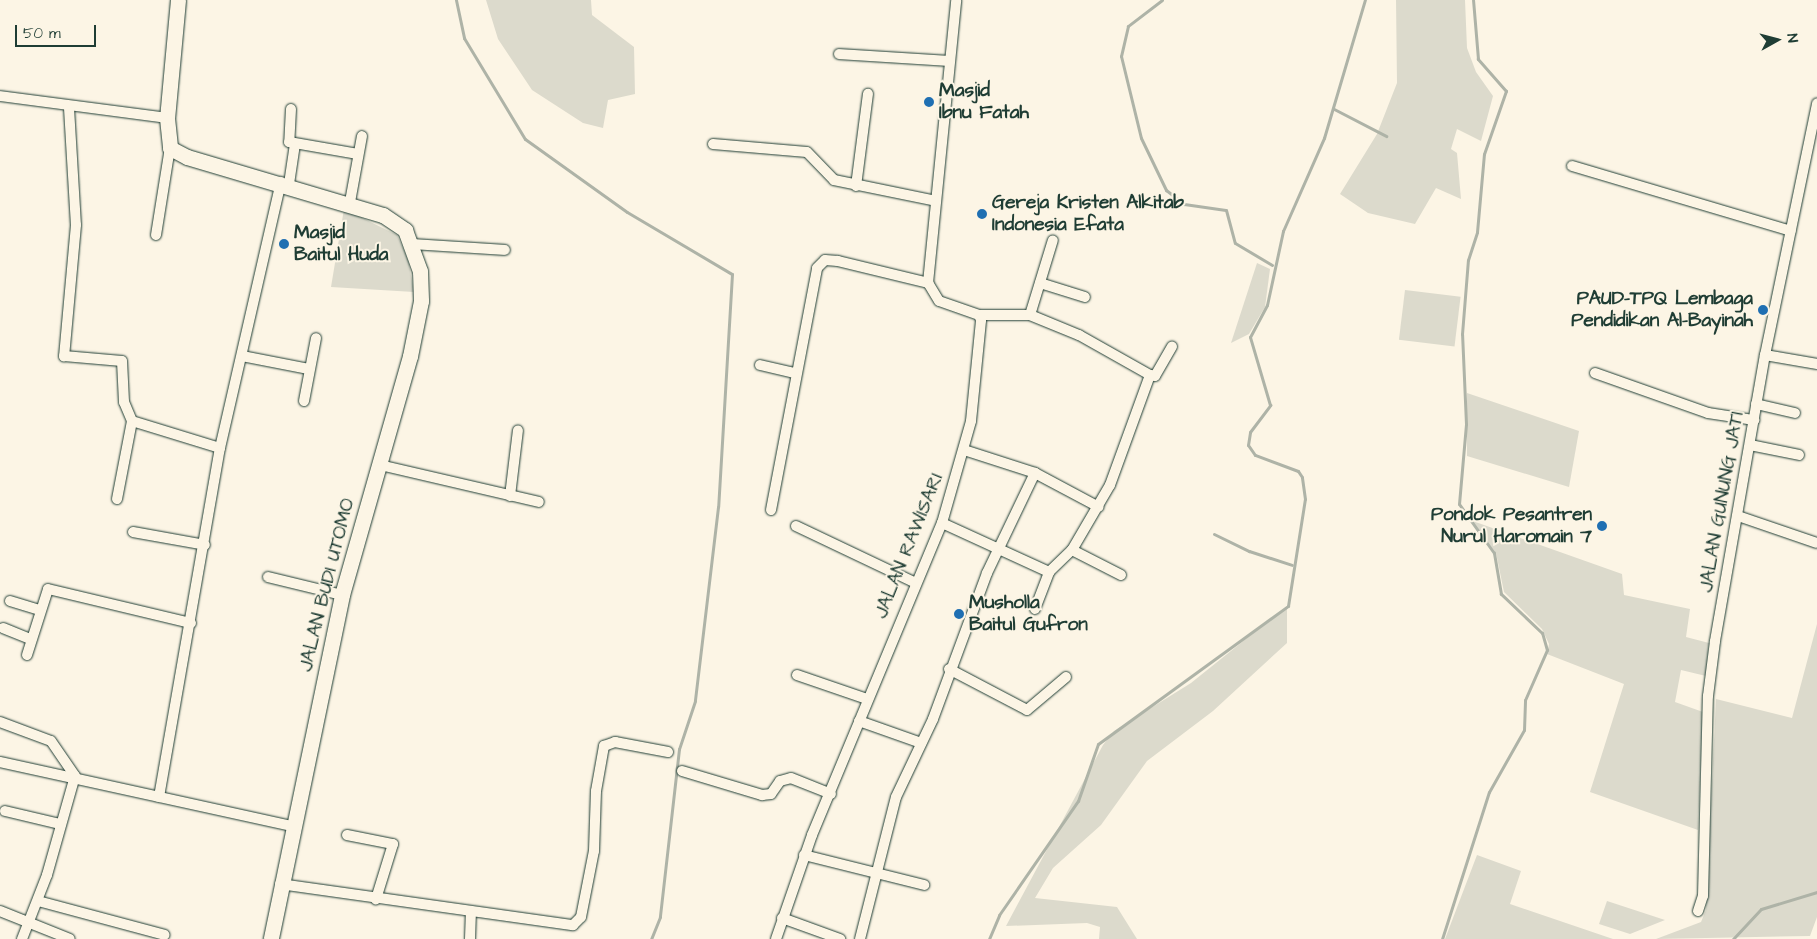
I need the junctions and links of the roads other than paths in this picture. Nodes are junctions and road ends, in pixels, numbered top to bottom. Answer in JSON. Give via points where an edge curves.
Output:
{"nodes":[{"id":1,"x":178,"y":0,"type":"edge"},
{"id":2,"x":956,"y":0,"type":"edge"},
{"id":3,"x":839,"y":54,"type":"dead end"},
{"id":4,"x":948,"y":61,"type":"junction"},
{"id":5,"x":868,"y":94,"type":"dead end"},
{"id":6,"x":0,"y":96,"type":"edge"},
{"id":7,"x":1817,"y":103,"type":"edge"},
{"id":8,"x":70,"y":108,"type":"junction"},
{"id":9,"x":292,"y":109,"type":"dead end"},
{"id":10,"x":167,"y":118,"type":"junction"},
{"id":11,"x":362,"y":136,"type":"dead end"},
{"id":12,"x":295,"y":144,"type":"junction"},
{"id":13,"x":712,"y":144,"type":"dead end"},
{"id":14,"x":170,"y":148,"type":"junction"},
{"id":15,"x":358,"y":154,"type":"junction"},
{"id":16,"x":1572,"y":166,"type":"dead end"},
{"id":17,"x":285,"y":183,"type":"junction"},
{"id":18,"x":856,"y":186,"type":"junction"},
{"id":19,"x":936,"y":201,"type":"junction"},
{"id":20,"x":350,"y":202,"type":"junction"},
{"id":21,"x":1791,"y":230,"type":"junction"},
{"id":22,"x":156,"y":235,"type":"dead end"},
{"id":23,"x":1053,"y":240,"type":"dead end"},
{"id":24,"x":413,"y":244,"type":"junction"},
{"id":25,"x":505,"y":250,"type":"dead end"},
{"id":26,"x":1040,"y":282,"type":"junction"},
{"id":27,"x":928,"y":283,"type":"junction"},
{"id":28,"x":1085,"y":297,"type":"dead end"},
{"id":29,"x":979,"y":314,"type":"junction"},
{"id":30,"x":1030,"y":315,"type":"junction"},
{"id":31,"x":316,"y":338,"type":"dead end"},
{"id":32,"x":1172,"y":346,"type":"dead end"},
{"id":33,"x":1765,"y":355,"type":"junction"},
{"id":34,"x":242,"y":356,"type":"junction"},
{"id":35,"x":1817,"y":364,"type":"edge"},
{"id":36,"x":760,"y":366,"type":"dead end"},
{"id":37,"x":309,"y":369,"type":"junction"},
{"id":38,"x":796,"y":373,"type":"junction"},
{"id":39,"x":1595,"y":373,"type":"dead end"},
{"id":40,"x":1150,"y":376,"type":"junction"},
{"id":41,"x":304,"y":401,"type":"dead end"},
{"id":42,"x":1756,"y":404,"type":"junction"},
{"id":43,"x":1794,"y":413,"type":"dead end"},
{"id":44,"x":1754,"y":420,"type":"junction"},
{"id":45,"x":132,"y":421,"type":"junction"},
{"id":46,"x":518,"y":430,"type":"dead end"},
{"id":47,"x":1750,"y":445,"type":"junction"},
{"id":48,"x":220,"y":448,"type":"junction"},
{"id":49,"x":964,"y":450,"type":"junction"},
{"id":50,"x":1799,"y":454,"type":"dead end"},
{"id":51,"x":380,"y":465,"type":"junction"},
{"id":52,"x":1035,"y":473,"type":"junction"},
{"id":53,"x":510,"y":496,"type":"junction"},
{"id":54,"x":116,"y":499,"type":"dead end"},
{"id":55,"x":539,"y":502,"type":"dead end"},
{"id":56,"x":1098,"y":507,"type":"junction"},
{"id":57,"x":771,"y":510,"type":"dead end"},
{"id":58,"x":1738,"y":516,"type":"junction"},
{"id":59,"x":942,"y":523,"type":"junction"},
{"id":60,"x":796,"y":526,"type":"dead end"},
{"id":61,"x":133,"y":532,"type":"dead end"},
{"id":62,"x":1817,"y":543,"type":"edge"},
{"id":63,"x":205,"y":545,"type":"junction"},
{"id":64,"x":999,"y":547,"type":"junction"},
{"id":65,"x":1072,"y":550,"type":"junction"},
{"id":66,"x":1050,"y":572,"type":"junction"},
{"id":67,"x":1121,"y":575,"type":"dead end"},
{"id":68,"x":268,"y":576,"type":"dead end"},
{"id":69,"x":914,"y":582,"type":"junction"},
{"id":70,"x":342,"y":595,"type":"junction"},
{"id":71,"x":10,"y":601,"type":"dead end"},
{"id":72,"x":1035,"y":609,"type":"dead end"},
{"id":73,"x":39,"y":610,"type":"junction"},
{"id":74,"x":191,"y":623,"type":"junction"},
{"id":75,"x":3,"y":628,"type":"dead end"},
{"id":76,"x":30,"y":639,"type":"junction"},
{"id":77,"x":27,"y":655,"type":"dead end"},
{"id":78,"x":948,"y":669,"type":"junction"},
{"id":79,"x":797,"y":675,"type":"dead end"},
{"id":80,"x":1066,"y":677,"type":"dead end"},
{"id":81,"x":867,"y":699,"type":"junction"},
{"id":82,"x":859,"y":721,"type":"junction"},
{"id":83,"x":0,"y":722,"type":"edge"},
{"id":84,"x":920,"y":743,"type":"junction"},
{"id":85,"x":668,"y":752,"type":"dead end"},
{"id":86,"x":0,"y":762,"type":"edge"},
{"id":87,"x":682,"y":771,"type":"dead end"},
{"id":88,"x":75,"y":776,"type":"junction"},
{"id":89,"x":831,"y":794,"type":"junction"},
{"id":90,"x":159,"y":798,"type":"junction"},
{"id":91,"x":5,"y":811,"type":"dead end"},
{"id":92,"x":60,"y":824,"type":"junction"},
{"id":93,"x":291,"y":826,"type":"junction"},
{"id":94,"x":347,"y":835,"type":"dead end"},
{"id":95,"x":804,"y":855,"type":"junction"},
{"id":96,"x":875,"y":874,"type":"junction"},
{"id":97,"x":280,"y":884,"type":"junction"},
{"id":98,"x":924,"y":885,"type":"dead end"},
{"id":99,"x":376,"y":899,"type":"junction"},
{"id":100,"x":38,"y":901,"type":"junction"},
{"id":101,"x":0,"y":911,"type":"edge"},
{"id":102,"x":471,"y":911,"type":"junction"},
{"id":103,"x":1698,"y":911,"type":"dead end"},
{"id":104,"x":782,"y":918,"type":"junction"},
{"id":105,"x":27,"y":924,"type":"junction"},
{"id":106,"x":165,"y":935,"type":"dead end"},
{"id":107,"x":22,"y":939,"type":"edge"},
{"id":108,"x":70,"y":939,"type":"edge"},
{"id":109,"x":271,"y":939,"type":"edge"},
{"id":110,"x":470,"y":939,"type":"edge"},
{"id":111,"x":776,"y":939,"type":"edge"},
{"id":112,"x":840,"y":939,"type":"edge"},
{"id":113,"x":860,"y":939,"type":"edge"}],
"edges":[{"from":1,"to":10,"type":"street"},
{"from":2,"to":4,"type":"street"},
{"from":3,"to":4,"type":"street"},
{"from":4,"to":19,"type":"street"},
{"from":5,"to":18,"type":"street"},
{"from":6,"to":8,"type":"street"},
{"from":7,"to":21,"type":"street","name":"JALAN GUNUNG JATI"},
{"from":8,"to":10,"type":"street"},
{"from":8,"to":45,"type":"street","via":[[76,225],[64,356],[124,363],[124,402]]},
{"from":9,"to":12,"type":"street","via":[[289,142]]},
{"from":10,"to":14,"type":"street"},
{"from":11,"to":15,"type":"street"},
{"from":12,"to":15,"type":"street"},
{"from":12,"to":17,"type":"street"},
{"from":13,"to":18,"type":"street","via":[[808,152],[828,177]]},
{"from":14,"to":17,"type":"street","via":[[186,157]]},
{"from":14,"to":22,"type":"street"},
{"from":15,"to":20,"type":"street"},
{"from":16,"to":21,"type":"street"},
{"from":17,"to":20,"type":"street"},
{"from":17,"to":34,"type":"street"},
{"from":18,"to":19,"type":"street"},
{"from":19,"to":27,"type":"street"},
{"from":20,"to":24,"type":"street","via":[[397,223]]},
{"from":21,"to":33,"type":"street","name":"JALAN GUNUNG JATI"},
{"from":23,"to":26,"type":"street"},
{"from":24,"to":25,"type":"street"},
{"from":24,"to":51,"type":"street","name":"JALAN BUDI UTOMO","via":[[421,286],[419,318]]},
{"from":26,"to":28,"type":"street"},
{"from":26,"to":30,"type":"street"},
{"from":27,"to":29,"type":"street","via":[[939,300]]},
{"from":27,"to":38,"type":"street","via":[[838,261],[820,263]]},
{"from":29,"to":30,"type":"street"},
{"from":29,"to":49,"type":"street","name":"JALAN RAWISARI","via":[[979,369]]},
{"from":30,"to":40,"type":"street","via":[[1079,335]]},
{"from":31,"to":37,"type":"street"},
{"from":32,"to":40,"type":"street","via":[[1155,376]]},
{"from":33,"to":35,"type":"street"},
{"from":33,"to":42,"type":"street","name":"JALAN GUNUNG JATI"},
{"from":34,"to":37,"type":"street"},
{"from":34,"to":48,"type":"street"},
{"from":36,"to":38,"type":"street"},
{"from":37,"to":41,"type":"street"},
{"from":38,"to":57,"type":"street"},
{"from":39,"to":44,"type":"street","via":[[1708,413]]},
{"from":40,"to":56,"type":"street"},
{"from":42,"to":43,"type":"street"},
{"from":42,"to":44,"type":"street","name":"JALAN GUNUNG JATI"},
{"from":44,"to":47,"type":"street","name":"JALAN GUNUNG JATI"},
{"from":45,"to":48,"type":"street"},
{"from":45,"to":54,"type":"street"},
{"from":46,"to":53,"type":"street"},
{"from":47,"to":50,"type":"street"},
{"from":47,"to":58,"type":"street","name":"JALAN GUNUNG JATI"},
{"from":48,"to":63,"type":"street"},
{"from":49,"to":52,"type":"street"},
{"from":49,"to":59,"type":"street","name":"JALAN RAWISARI"},
{"from":51,"to":53,"type":"street"},
{"from":51,"to":70,"type":"street","name":"JALAN BUDI UTOMO"},
{"from":52,"to":56,"type":"street"},
{"from":52,"to":64,"type":"street"},
{"from":53,"to":55,"type":"street"},
{"from":56,"to":65,"type":"street"},
{"from":58,"to":62,"type":"street"},
{"from":58,"to":103,"type":"street","name":"JALAN GUNUNG JATI","via":[[1708,696],[1703,896]]},
{"from":59,"to":64,"type":"street"},
{"from":59,"to":69,"type":"street","name":"JALAN RAWISARI"},
{"from":60,"to":69,"type":"street"},
{"from":61,"to":63,"type":"street"},
{"from":63,"to":74,"type":"street"},
{"from":64,"to":66,"type":"street"},
{"from":64,"to":78,"type":"street"},
{"from":65,"to":66,"type":"street"},
{"from":65,"to":67,"type":"street"},
{"from":66,"to":72,"type":"street"},
{"from":68,"to":70,"type":"street"},
{"from":69,"to":81,"type":"street","name":"JALAN RAWISARI"},
{"from":70,"to":93,"type":"street","name":"JALAN BUDI UTOMO"},
{"from":71,"to":73,"type":"street"},
{"from":73,"to":74,"type":"street","via":[[51,589]]},
{"from":73,"to":76,"type":"street"},
{"from":74,"to":90,"type":"street"},
{"from":75,"to":76,"type":"street"},
{"from":76,"to":77,"type":"street"},
{"from":78,"to":80,"type":"street","via":[[1027,710]]},
{"from":78,"to":84,"type":"street"},
{"from":79,"to":81,"type":"street"},
{"from":81,"to":82,"type":"street","name":"JALAN RAWISARI"},
{"from":82,"to":84,"type":"street"},
{"from":82,"to":89,"type":"street","name":"JALAN RAWISARI"},
{"from":83,"to":88,"type":"street","via":[[51,741]]},
{"from":84,"to":96,"type":"street","via":[[896,797]]},
{"from":85,"to":102,"type":"street","via":[[615,742],[604,746],[594,851],[579,922],[562,926]]},
{"from":86,"to":88,"type":"street","via":[[49,775]]},
{"from":87,"to":89,"type":"street","via":[[762,795],[771,794],[780,781],[791,778]]},
{"from":88,"to":90,"type":"street"},
{"from":88,"to":92,"type":"street"},
{"from":89,"to":95,"type":"street","name":"JALAN RAWISARI"},
{"from":90,"to":93,"type":"street"},
{"from":91,"to":92,"type":"street"},
{"from":92,"to":100,"type":"street"},
{"from":93,"to":97,"type":"street","name":"JALAN BUDI UTOMO"},
{"from":94,"to":99,"type":"street","via":[[393,844]]},
{"from":95,"to":96,"type":"street"},
{"from":95,"to":104,"type":"street","name":"JALAN RAWISARI"},
{"from":96,"to":98,"type":"street"},
{"from":96,"to":113,"type":"street"},
{"from":97,"to":99,"type":"street"},
{"from":97,"to":109,"type":"street","name":"JALAN BUDI UTOMO"},
{"from":99,"to":102,"type":"street"},
{"from":100,"to":105,"type":"street"},
{"from":100,"to":106,"type":"street"},
{"from":101,"to":105,"type":"street"},
{"from":102,"to":110,"type":"street"},
{"from":104,"to":111,"type":"street","name":"JALAN RAWISARI"},
{"from":104,"to":112,"type":"street"},
{"from":105,"to":107,"type":"street"},
{"from":105,"to":108,"type":"street"}]}
